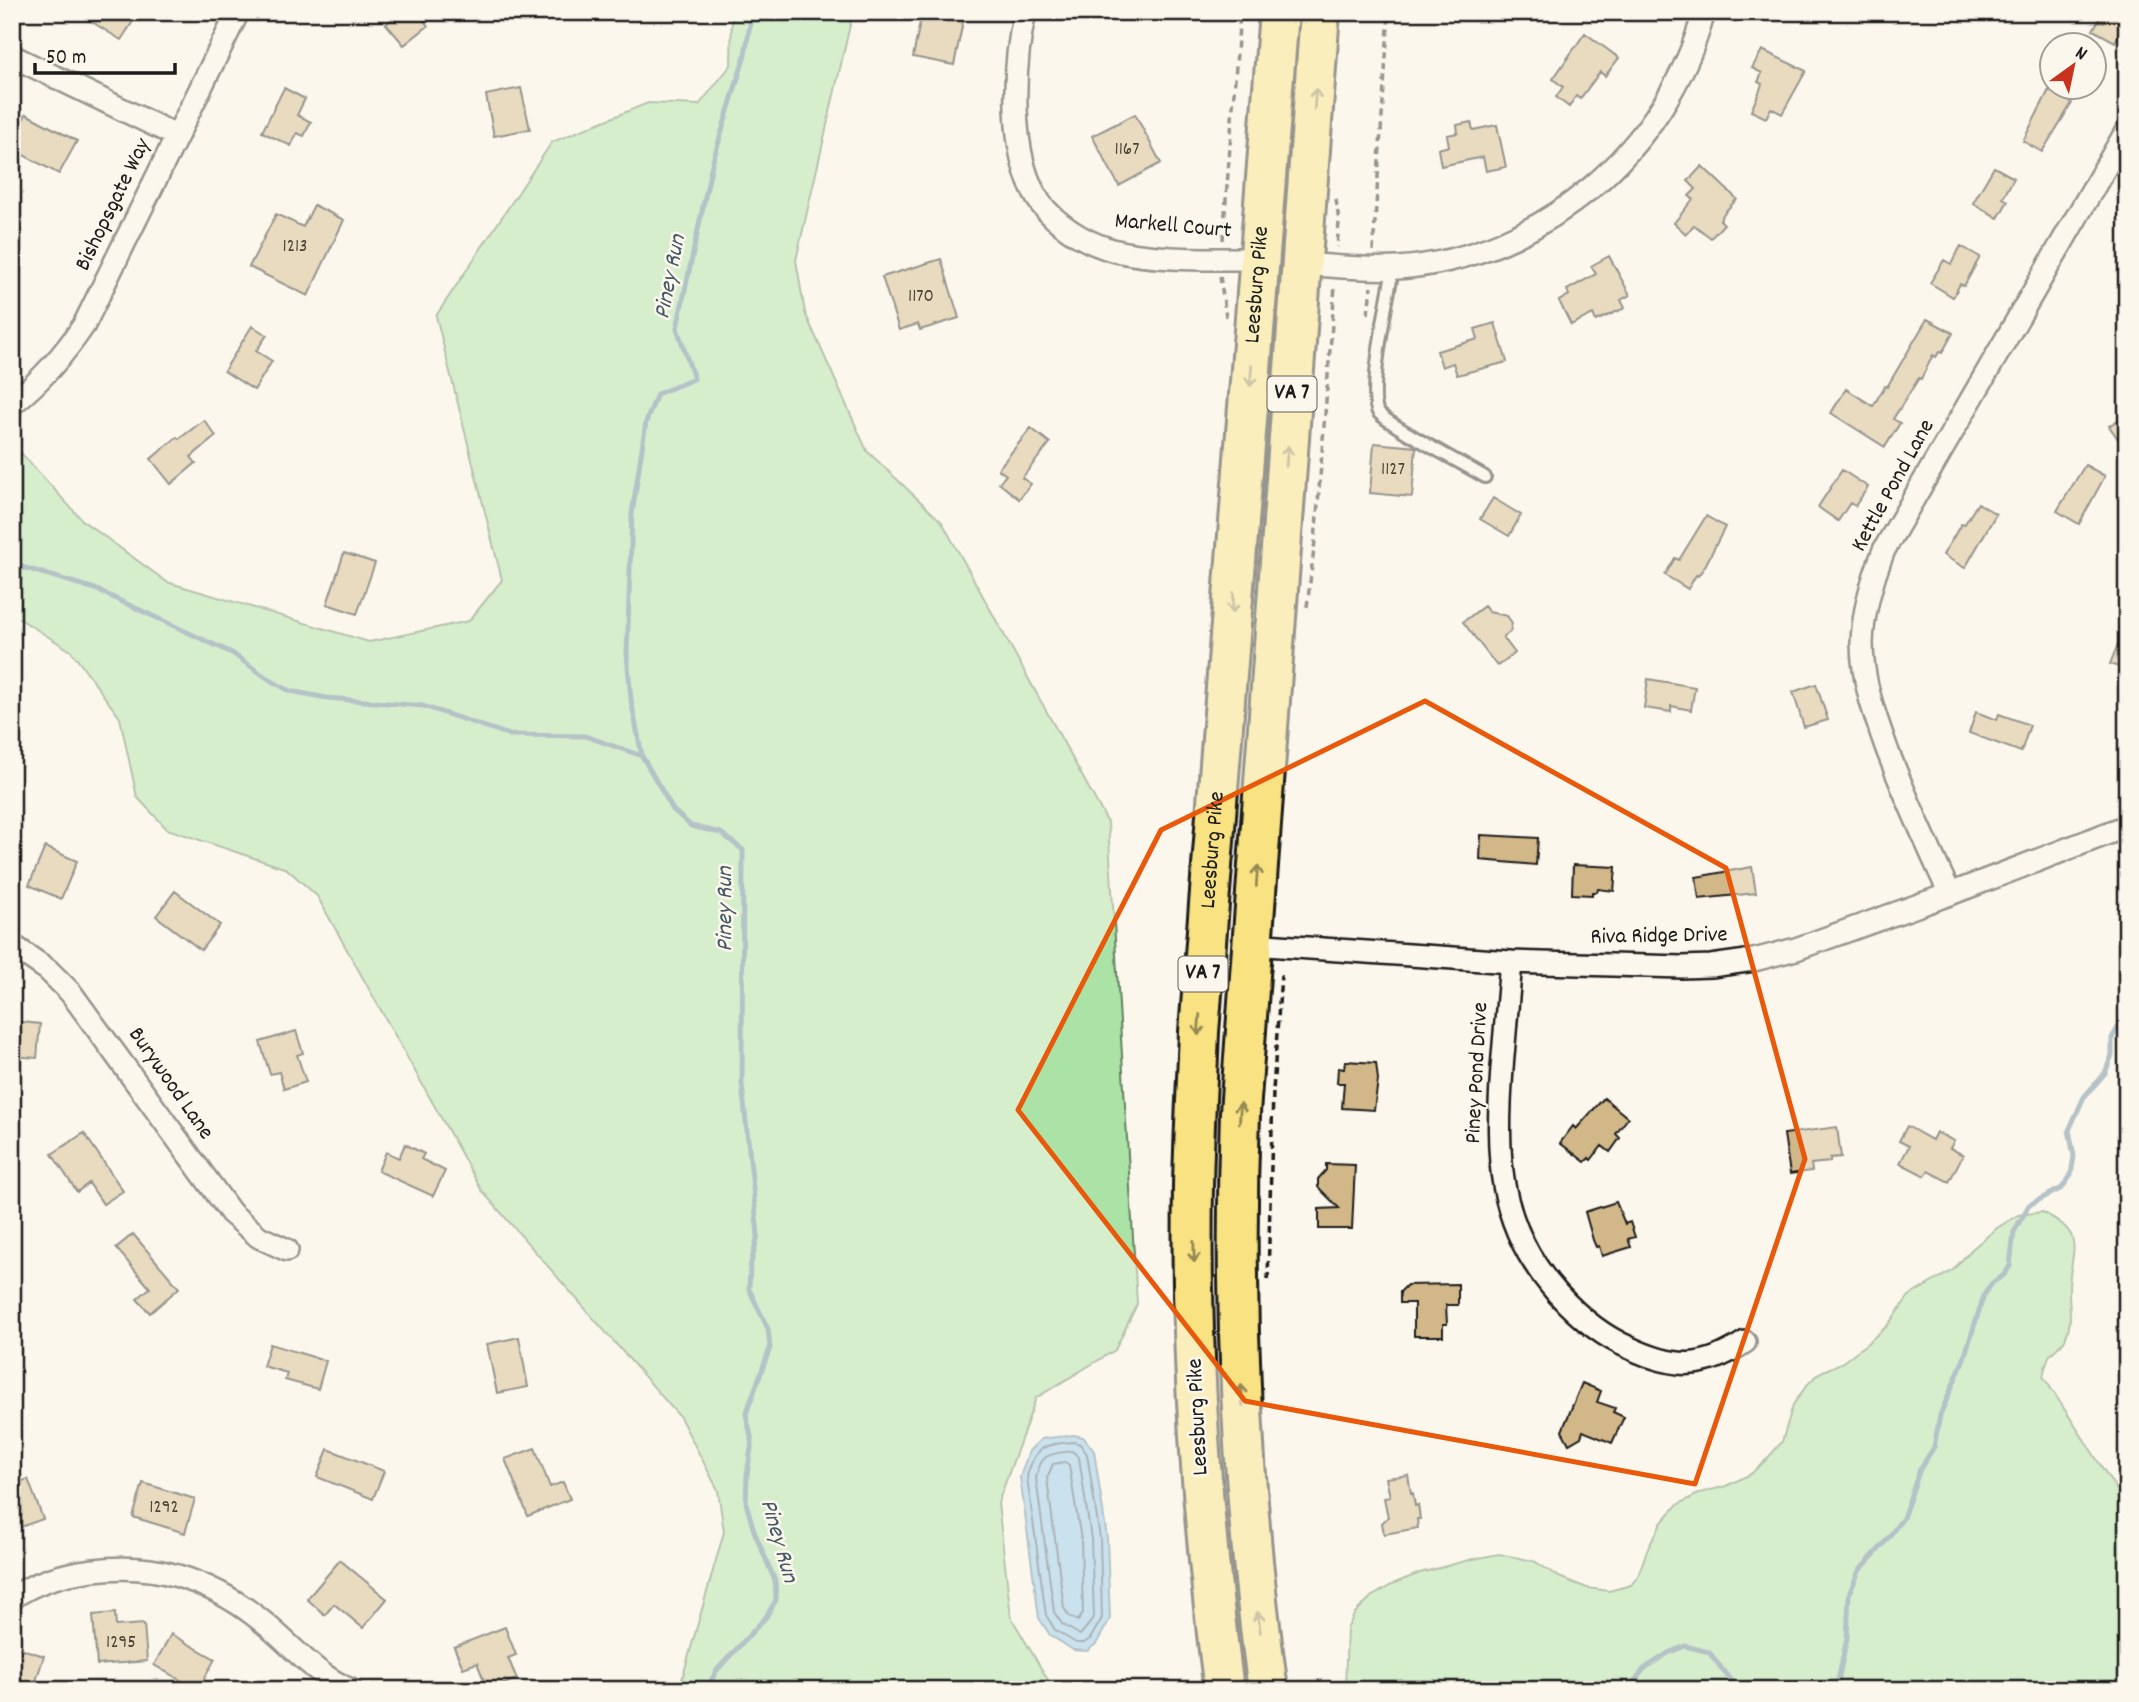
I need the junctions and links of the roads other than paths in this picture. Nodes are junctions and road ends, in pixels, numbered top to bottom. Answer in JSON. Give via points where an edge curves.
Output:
{"nodes":[{"id":1,"x":239,"y":12,"type":"edge"},
{"id":2,"x":1025,"y":12,"type":"edge"},
{"id":3,"x":1280,"y":12,"type":"edge"},
{"id":4,"x":1320,"y":12,"type":"edge"},
{"id":5,"x":1704,"y":12,"type":"edge"},
{"id":6,"x":12,"y":56,"type":"edge"},
{"id":7,"x":2127,"y":130,"type":"edge"},
{"id":8,"x":177,"y":136,"type":"junction"},
{"id":9,"x":1259,"y":259,"type":"junction"},
{"id":10,"x":1302,"y":264,"type":"junction"},
{"id":11,"x":1383,"y":268,"type":"junction"},
{"id":12,"x":12,"y":404,"type":"edge"},
{"id":13,"x":1485,"y":477,"type":"dead end"},
{"id":14,"x":2127,"y":826,"type":"edge"},
{"id":15,"x":1950,"y":894,"type":"junction"},
{"id":16,"x":12,"y":944,"type":"edge"},
{"id":17,"x":1252,"y":944,"type":"junction"},
{"id":18,"x":1511,"y":962,"type":"junction"},
{"id":19,"x":287,"y":1250,"type":"dead end"},
{"id":20,"x":1745,"y":1342,"type":"dead end"},
{"id":21,"x":12,"y":1598,"type":"edge"},
{"id":22,"x":351,"y":1690,"type":"edge"},
{"id":23,"x":1224,"y":1690,"type":"edge"},
{"id":24,"x":1268,"y":1690,"type":"edge"}],
"edges":[{"from":1,"to":8,"type":"street","name":"Bishopsgate Way"},
{"from":2,"to":9,"type":"street","name":"Markell Court","via":[[1014,106],[1022,163],[1041,203],[1070,232],[1107,249],[1150,256]]},
{"from":3,"to":9,"type":"highway","name":"Leesburg Pike","number":"VA 7"},
{"from":3,"to":10,"type":"highway","via":[[1291,83],[1280,225],[1287,248]]},
{"from":10,"to":4,"type":"highway","name":"Leesburg Pike","number":"VA 7","one_way":true},
{"from":5,"to":11,"type":"street","via":[[1683,71],[1662,108],[1641,138],[1585,194],[1518,236],[1479,251],[1438,262]]},
{"from":6,"to":8,"type":"street"},
{"from":7,"to":15,"type":"street","name":"Kettle Pond Lane","via":[[1884,550],[1865,611],[1862,643],[1871,706],[1904,794]]},
{"from":8,"to":12,"type":"street","name":"Bishopsgate Way","via":[[84,326],[42,379]]},
{"from":9,"to":23,"type":"highway","name":"Leesburg Pike","number":"VA 7","one_way":true,"via":[[1199,1032],[1193,1187],[1200,1455]]},
{"from":10,"to":11,"type":"street"},
{"from":17,"to":10,"type":"highway","name":"Leesburg Pike","number":"VA 7","one_way":true},
{"from":11,"to":13,"type":"lane","via":[[1374,398],[1378,413]]},
{"from":14,"to":15,"type":"street","name":"Riva Ridge Drive"},
{"from":15,"to":18,"type":"street","name":"Riva Ridge Drive","via":[[1796,950],[1754,960],[1682,967]]},
{"from":16,"to":19,"type":"street","name":"Burywood Lane","via":[[71,993],[231,1213],[259,1237]]},
{"from":17,"to":18,"type":"street","name":"Riva Ridge Drive"},
{"from":24,"to":17,"type":"highway","name":"Leesburg Pike","number":"VA 7","one_way":true,"via":[[1256,1605],[1240,1373],[1238,1181]]},
{"from":18,"to":20,"type":"street","name":"Piney Pond Drive","via":[[1499,1162],[1512,1216],[1530,1257],[1569,1307],[1621,1344],[1653,1359],[1691,1364],[1727,1354]]},
{"from":21,"to":22,"type":"street","via":[[71,1572],[130,1569],[176,1575],[214,1590],[253,1614],[317,1670]]}]}
